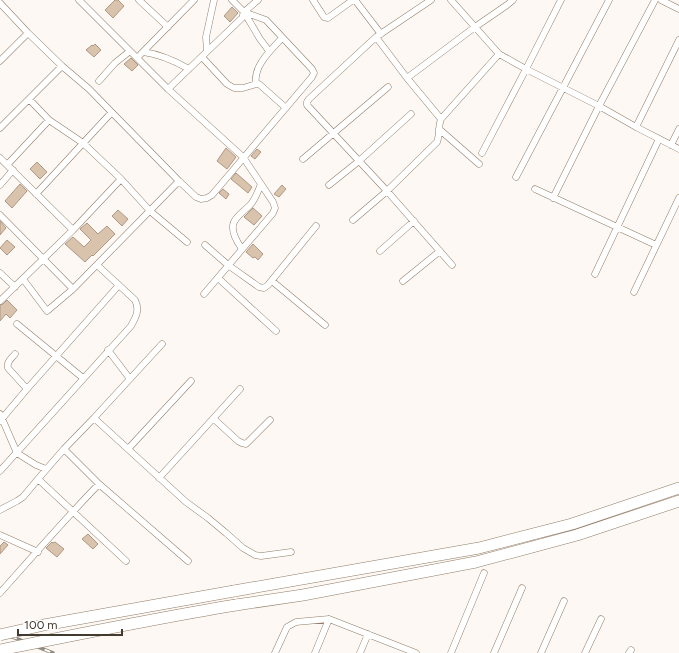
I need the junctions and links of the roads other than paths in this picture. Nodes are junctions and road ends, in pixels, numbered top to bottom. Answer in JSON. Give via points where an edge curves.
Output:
{"nodes":[{"id":1,"x":79,"y":0,"type":"edge"},
{"id":2,"x":139,"y":0,"type":"edge"},
{"id":3,"x":194,"y":0,"type":"edge"},
{"id":4,"x":214,"y":0,"type":"edge"},
{"id":5,"x":232,"y":0,"type":"edge"},
{"id":6,"x":258,"y":0,"type":"edge"},
{"id":7,"x":313,"y":0,"type":"edge"},
{"id":8,"x":354,"y":0,"type":"edge"},
{"id":9,"x":431,"y":0,"type":"edge"},
{"id":10,"x":451,"y":0,"type":"edge"},
{"id":11,"x":513,"y":0,"type":"edge"},
{"id":12,"x":561,"y":0,"type":"edge"},
{"id":13,"x":609,"y":0,"type":"edge"},
{"id":14,"x":655,"y":0,"type":"edge"},
{"id":15,"x":661,"y":0,"type":"edge"},
{"id":16,"x":0,"y":3,"type":"edge"},
{"id":17,"x":679,"y":9,"type":"edge"},
{"id":18,"x":244,"y":12,"type":"junction"},
{"id":19,"x":168,"y":27,"type":"junction"},
{"id":20,"x":475,"y":27,"type":"junction"},
{"id":21,"x":28,"y":32,"type":"junction"},
{"id":22,"x":379,"y":35,"type":"junction"},
{"id":23,"x":282,"y":38,"type":"junction"},
{"id":24,"x":679,"y":40,"type":"edge"},
{"id":25,"x":130,"y":51,"type":"junction"},
{"id":26,"x":208,"y":51,"type":"junction"},
{"id":27,"x":269,"y":51,"type":"junction"},
{"id":28,"x":143,"y":52,"type":"junction"},
{"id":29,"x":498,"y":54,"type":"junction"},
{"id":30,"x":202,"y":57,"type":"junction"},
{"id":31,"x":137,"y":58,"type":"junction"},
{"id":32,"x":0,"y":61,"type":"edge"},
{"id":33,"x":62,"y":66,"type":"junction"},
{"id":34,"x":189,"y":69,"type":"junction"},
{"id":35,"x":526,"y":70,"type":"junction"},
{"id":36,"x":407,"y":78,"type":"junction"},
{"id":37,"x":99,"y":81,"type":"dead end"},
{"id":38,"x":256,"y":84,"type":"junction"},
{"id":39,"x":388,"y":87,"type":"dead end"},
{"id":40,"x":563,"y":88,"type":"junction"},
{"id":41,"x":168,"y":89,"type":"junction"},
{"id":42,"x":297,"y":95,"type":"junction"},
{"id":43,"x":28,"y":99,"type":"junction"},
{"id":44,"x":306,"y":102,"type":"junction"},
{"id":45,"x":599,"y":106,"type":"junction"},
{"id":46,"x":286,"y":108,"type":"junction"},
{"id":47,"x":112,"y":113,"type":"junction"},
{"id":48,"x":411,"y":114,"type":"dead end"},
{"id":49,"x":441,"y":119,"type":"junction"},
{"id":50,"x":49,"y":120,"type":"junction"},
{"id":51,"x":636,"y":127,"type":"junction"},
{"id":52,"x":0,"y":128,"type":"edge"},
{"id":53,"x":439,"y":129,"type":"junction"},
{"id":54,"x":679,"y":129,"type":"edge"},
{"id":55,"x":333,"y":133,"type":"junction"},
{"id":56,"x":659,"y":139,"type":"junction"},
{"id":57,"x":83,"y":143,"type":"junction"},
{"id":58,"x":671,"y":145,"type":"junction"},
{"id":59,"x":679,"y":149,"type":"edge"},
{"id":60,"x":482,"y":153,"type":"dead end"},
{"id":61,"x":243,"y":157,"type":"junction"},
{"id":62,"x":0,"y":158,"type":"edge"},
{"id":63,"x":303,"y":159,"type":"dead end"},
{"id":64,"x":359,"y":161,"type":"junction"},
{"id":65,"x":479,"y":164,"type":"dead end"},
{"id":66,"x":7,"y":165,"type":"junction"},
{"id":67,"x":13,"y":170,"type":"junction"},
{"id":68,"x":516,"y":177,"type":"dead end"},
{"id":69,"x":121,"y":179,"type":"junction"},
{"id":70,"x":179,"y":181,"type":"junction"},
{"id":71,"x":261,"y":184,"type":"junction"},
{"id":72,"x":0,"y":185,"type":"edge"},
{"id":73,"x":329,"y":185,"type":"dead end"},
{"id":74,"x":535,"y":189,"type":"dead end"},
{"id":75,"x":387,"y":191,"type":"junction"},
{"id":76,"x":36,"y":194,"type":"junction"},
{"id":77,"x":553,"y":198,"type":"junction"},
{"id":78,"x":679,"y":198,"type":"edge"},
{"id":79,"x":150,"y":211,"type":"junction"},
{"id":80,"x":0,"y":215,"type":"edge"},
{"id":81,"x":353,"y":220,"type":"dead end"},
{"id":82,"x":414,"y":221,"type":"junction"},
{"id":83,"x":316,"y":226,"type":"dead end"},
{"id":84,"x":616,"y":227,"type":"junction"},
{"id":85,"x":73,"y":230,"type":"junction"},
{"id":86,"x":187,"y":242,"type":"dead end"},
{"id":87,"x":205,"y":245,"type":"dead end"},
{"id":88,"x":656,"y":245,"type":"junction"},
{"id":89,"x":242,"y":249,"type":"junction"},
{"id":90,"x":440,"y":251,"type":"junction"},
{"id":91,"x":380,"y":252,"type":"dead end"},
{"id":92,"x":44,"y":259,"type":"junction"},
{"id":93,"x":97,"y":265,"type":"junction"},
{"id":94,"x":452,"y":265,"type":"dead end"},
{"id":95,"x":228,"y":266,"type":"junction"},
{"id":96,"x":0,"y":273,"type":"edge"},
{"id":97,"x":594,"y":274,"type":"dead end"},
{"id":98,"x":218,"y":278,"type":"junction"},
{"id":99,"x":23,"y":279,"type":"junction"},
{"id":100,"x":272,"y":281,"type":"junction"},
{"id":101,"x":403,"y":281,"type":"dead end"},
{"id":102,"x":120,"y":285,"type":"junction"},
{"id":103,"x":15,"y":287,"type":"junction"},
{"id":104,"x":73,"y":289,"type":"junction"},
{"id":105,"x":634,"y":292,"type":"dead end"},
{"id":106,"x":204,"y":294,"type":"dead end"},
{"id":107,"x":0,"y":301,"type":"edge"},
{"id":108,"x":17,"y":324,"type":"dead end"},
{"id":109,"x":325,"y":325,"type":"dead end"},
{"id":110,"x":276,"y":331,"type":"dead end"},
{"id":111,"x":162,"y":344,"type":"dead end"},
{"id":112,"x":108,"y":350,"type":"junction"},
{"id":113,"x":16,"y":354,"type":"dead end"},
{"id":114,"x":56,"y":356,"type":"junction"},
{"id":115,"x":83,"y":378,"type":"junction"},
{"id":116,"x":130,"y":379,"type":"junction"},
{"id":117,"x":191,"y":381,"type":"dead end"},
{"id":118,"x":27,"y":388,"type":"junction"},
{"id":119,"x":240,"y":389,"type":"dead end"},
{"id":120,"x":1,"y":417,"type":"edge"},
{"id":121,"x":94,"y":418,"type":"junction"},
{"id":122,"x":214,"y":419,"type":"junction"},
{"id":123,"x":270,"y":420,"type":"dead end"},
{"id":124,"x":64,"y":449,"type":"junction"},
{"id":125,"x":128,"y":449,"type":"junction"},
{"id":126,"x":17,"y":453,"type":"junction"},
{"id":127,"x":46,"y":470,"type":"junction"},
{"id":128,"x":0,"y":471,"type":"edge"},
{"id":129,"x":160,"y":478,"type":"junction"},
{"id":130,"x":38,"y":479,"type":"junction"},
{"id":131,"x":99,"y":484,"type":"junction"},
{"id":132,"x":679,"y":488,"type":"edge"},
{"id":133,"x":679,"y":501,"type":"edge"},
{"id":134,"x":0,"y":510,"type":"edge"},
{"id":135,"x":73,"y":511,"type":"junction"},
{"id":136,"x":0,"y":535,"type":"edge"},
{"id":137,"x":38,"y":552,"type":"junction"},
{"id":138,"x":291,"y":552,"type":"dead end"},
{"id":139,"x":188,"y":560,"type":"dead end"},
{"id":140,"x":126,"y":561,"type":"dead end"},
{"id":141,"x":484,"y":574,"type":"dead end"},
{"id":142,"x":522,"y":588,"type":"dead end"},
{"id":143,"x":0,"y":593,"type":"edge"},
{"id":144,"x":564,"y":601,"type":"dead end"},
{"id":145,"x":329,"y":619,"type":"junction"},
{"id":146,"x":601,"y":620,"type":"dead end"},
{"id":147,"x":368,"y":634,"type":"junction"},
{"id":148,"x":0,"y":635,"type":"edge"},
{"id":149,"x":0,"y":650,"type":"edge"},
{"id":150,"x":407,"y":651,"type":"edge"},
{"id":151,"x":275,"y":653,"type":"edge"},
{"id":152,"x":315,"y":653,"type":"edge"},
{"id":153,"x":360,"y":653,"type":"edge"},
{"id":154,"x":416,"y":653,"type":"edge"},
{"id":155,"x":450,"y":653,"type":"edge"},
{"id":156,"x":494,"y":653,"type":"edge"},
{"id":157,"x":541,"y":653,"type":"edge"},
{"id":158,"x":585,"y":653,"type":"edge"}],
"edges":[{"from":1,"to":25,"type":"street"},
{"from":2,"to":19,"type":"street"},
{"from":3,"to":19,"type":"street"},
{"from":4,"to":26,"type":"street","via":[[206,37]]},
{"from":5,"to":18,"type":"street"},
{"from":6,"to":18,"type":"street"},
{"from":7,"to":8,"type":"street","via":[[324,17],[328,18]]},
{"from":8,"to":22,"type":"street"},
{"from":9,"to":22,"type":"street"},
{"from":10,"to":20,"type":"street"},
{"from":11,"to":20,"type":"street"},
{"from":12,"to":35,"type":"street"},
{"from":13,"to":40,"type":"street"},
{"from":14,"to":45,"type":"street"},
{"from":15,"to":17,"type":"street"},
{"from":16,"to":21,"type":"street"},
{"from":18,"to":23,"type":"street","via":[[266,20]]},
{"from":18,"to":26,"type":"street","via":[[242,18]]},
{"from":18,"to":27,"type":"street"},
{"from":19,"to":28,"type":"street"},
{"from":20,"to":29,"type":"street"},
{"from":20,"to":36,"type":"street"},
{"from":21,"to":32,"type":"street"},
{"from":21,"to":33,"type":"street"},
{"from":22,"to":36,"type":"street"},
{"from":22,"to":44,"type":"street"},
{"from":23,"to":27,"type":"street"},
{"from":23,"to":42,"type":"street","via":[[314,73]]},
{"from":24,"to":51,"type":"street"},
{"from":25,"to":31,"type":"street"},
{"from":25,"to":37,"type":"street","via":[[114,63]]},
{"from":26,"to":30,"type":"street"},
{"from":27,"to":38,"type":"street","via":[[257,70]]},
{"from":28,"to":31,"type":"street"},
{"from":28,"to":34,"type":"street","via":[[176,62]]},
{"from":29,"to":35,"type":"street"},
{"from":29,"to":49,"type":"street"},
{"from":30,"to":34,"type":"street"},
{"from":30,"to":38,"type":"street","via":[[234,88]]},
{"from":31,"to":41,"type":"street"},
{"from":33,"to":43,"type":"street"},
{"from":33,"to":47,"type":"street"},
{"from":34,"to":41,"type":"street"},
{"from":35,"to":40,"type":"street"},
{"from":35,"to":60,"type":"street"},
{"from":36,"to":49,"type":"street"},
{"from":38,"to":46,"type":"street"},
{"from":39,"to":55,"type":"street"},
{"from":40,"to":45,"type":"street"},
{"from":40,"to":68,"type":"street"},
{"from":41,"to":61,"type":"street"},
{"from":42,"to":44,"type":"street"},
{"from":42,"to":46,"type":"street"},
{"from":43,"to":50,"type":"street"},
{"from":43,"to":52,"type":"street"},
{"from":44,"to":55,"type":"street"},
{"from":45,"to":51,"type":"street"},
{"from":45,"to":77,"type":"street"},
{"from":46,"to":61,"type":"street"},
{"from":47,"to":57,"type":"street"},
{"from":47,"to":70,"type":"street"},
{"from":48,"to":64,"type":"street"},
{"from":49,"to":53,"type":"street"},
{"from":50,"to":57,"type":"street"},
{"from":50,"to":66,"type":"street"},
{"from":51,"to":56,"type":"street"},
{"from":53,"to":65,"type":"street"},
{"from":53,"to":75,"type":"street","via":[[437,142]]},
{"from":54,"to":58,"type":"street"},
{"from":55,"to":63,"type":"street"},
{"from":55,"to":64,"type":"street"},
{"from":56,"to":58,"type":"street"},
{"from":56,"to":84,"type":"street"},
{"from":57,"to":69,"type":"street"},
{"from":57,"to":76,"type":"street"},
{"from":58,"to":59,"type":"street"},
{"from":61,"to":70,"type":"street","via":[[207,198],[196,197]]},
{"from":61,"to":71,"type":"street"},
{"from":62,"to":66,"type":"street"},
{"from":64,"to":73,"type":"street"},
{"from":64,"to":75,"type":"street"},
{"from":66,"to":67,"type":"street"},
{"from":67,"to":72,"type":"street"},
{"from":67,"to":76,"type":"street"},
{"from":69,"to":79,"type":"street"},
{"from":69,"to":85,"type":"street"},
{"from":70,"to":79,"type":"street"},
{"from":71,"to":89,"type":"street","via":[[256,198],[233,223],[233,234]]},
{"from":71,"to":89,"type":"street","via":[[275,208]]},
{"from":74,"to":77,"type":"street"},
{"from":75,"to":81,"type":"street"},
{"from":75,"to":82,"type":"street"},
{"from":76,"to":85,"type":"street"},
{"from":77,"to":84,"type":"street"},
{"from":78,"to":88,"type":"street"},
{"from":79,"to":86,"type":"street"},
{"from":79,"to":93,"type":"street"},
{"from":80,"to":92,"type":"street"},
{"from":82,"to":90,"type":"street"},
{"from":82,"to":91,"type":"street"},
{"from":83,"to":100,"type":"street"},
{"from":84,"to":88,"type":"street"},
{"from":84,"to":97,"type":"street"},
{"from":85,"to":92,"type":"street"},
{"from":87,"to":95,"type":"street"},
{"from":88,"to":105,"type":"street"},
{"from":89,"to":95,"type":"street"},
{"from":90,"to":94,"type":"street"},
{"from":90,"to":101,"type":"street"},
{"from":92,"to":99,"type":"street"},
{"from":92,"to":104,"type":"street"},
{"from":93,"to":102,"type":"street"},
{"from":93,"to":104,"type":"street"},
{"from":95,"to":98,"type":"street"},
{"from":95,"to":100,"type":"street","via":[[259,287],[264,288]]},
{"from":96,"to":103,"type":"street"},
{"from":98,"to":106,"type":"street"},
{"from":98,"to":110,"type":"street"},
{"from":99,"to":103,"type":"street"},
{"from":99,"to":104,"type":"street","via":[[47,311]]},
{"from":100,"to":109,"type":"street"},
{"from":102,"to":112,"type":"street","via":[[135,300],[138,311],[130,326]]},
{"from":102,"to":114,"type":"street"},
{"from":103,"to":107,"type":"street"},
{"from":108,"to":114,"type":"street"},
{"from":111,"to":116,"type":"street"},
{"from":112,"to":115,"type":"street"},
{"from":112,"to":116,"type":"street"},
{"from":113,"to":118,"type":"street","via":[[7,366]]},
{"from":114,"to":115,"type":"street"},
{"from":114,"to":118,"type":"street"},
{"from":115,"to":126,"type":"street"},
{"from":116,"to":121,"type":"street"},
{"from":117,"to":125,"type":"street"},
{"from":118,"to":120,"type":"street"},
{"from":119,"to":122,"type":"street"},
{"from":120,"to":126,"type":"street"},
{"from":121,"to":124,"type":"street"},
{"from":121,"to":125,"type":"street"},
{"from":122,"to":123,"type":"street","via":[[238,441],[246,444]]},
{"from":122,"to":129,"type":"street"},
{"from":124,"to":127,"type":"street"},
{"from":124,"to":131,"type":"street"},
{"from":125,"to":129,"type":"street"},
{"from":126,"to":127,"type":"street"},
{"from":126,"to":128,"type":"street"},
{"from":127,"to":130,"type":"street"},
{"from":129,"to":138,"type":"street","via":[[249,552],[262,556]]},
{"from":130,"to":134,"type":"street","via":[[23,497]]},
{"from":130,"to":135,"type":"street"},
{"from":131,"to":135,"type":"street"},
{"from":131,"to":139,"type":"street"},
{"from":132,"to":148,"type":"highway","bridge":true,"via":[[572,524],[479,548]]},
{"from":133,"to":149,"type":"highway","bridge":true,"via":[[577,535],[476,562],[303,595],[165,617]]},
{"from":135,"to":137,"type":"street"},
{"from":135,"to":140,"type":"street"},
{"from":136,"to":137,"type":"street"},
{"from":137,"to":143,"type":"street"},
{"from":141,"to":155,"type":"street"},
{"from":142,"to":156,"type":"street"},
{"from":144,"to":157,"type":"street"},
{"from":145,"to":147,"type":"street"},
{"from":145,"to":151,"type":"street","via":[[296,622],[287,627]]},
{"from":145,"to":152,"type":"street"},
{"from":146,"to":158,"type":"street"},
{"from":147,"to":150,"type":"street"},
{"from":147,"to":153,"type":"street"},
{"from":150,"to":154,"type":"street"}]}
